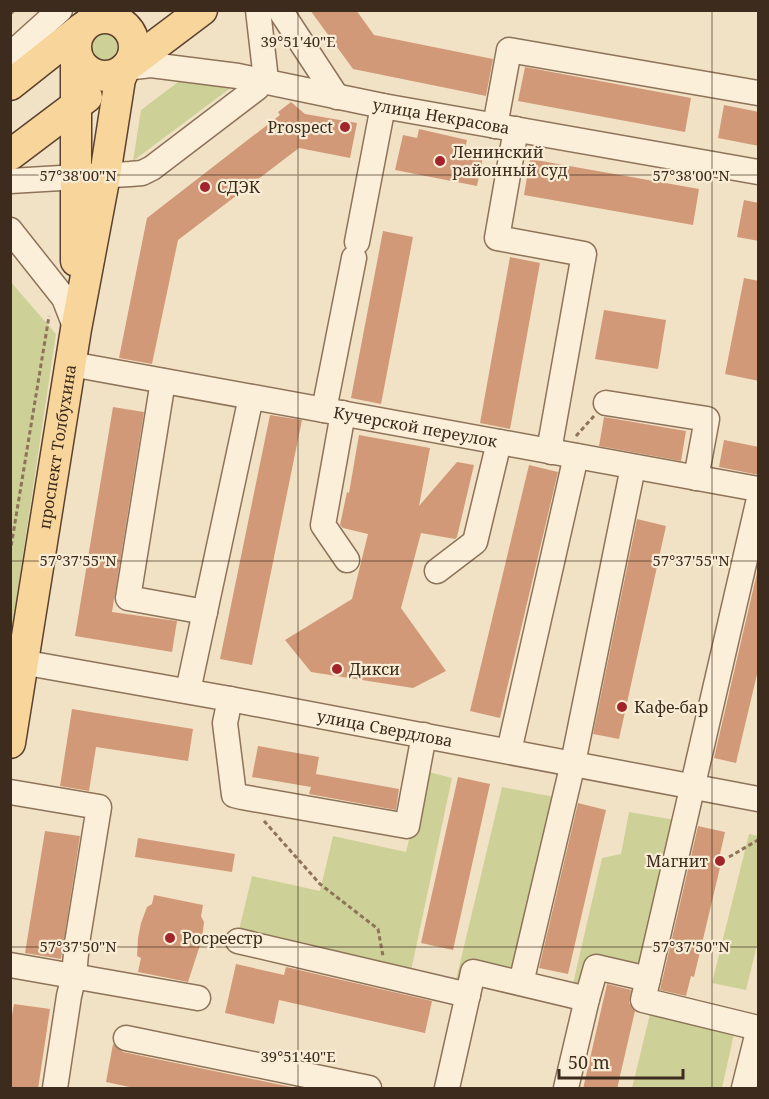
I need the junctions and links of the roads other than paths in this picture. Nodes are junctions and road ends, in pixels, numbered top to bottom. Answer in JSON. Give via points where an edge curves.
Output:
{"nodes":[{"id":1,"x":178,"y":10,"type":"edge"},
{"id":2,"x":202,"y":10,"type":"edge"},
{"id":3,"x":258,"y":10,"type":"edge"},
{"id":4,"x":280,"y":10,"type":"edge"},
{"id":5,"x":83,"y":22,"type":"edge"},
{"id":6,"x":10,"y":55,"type":"edge"},
{"id":7,"x":131,"y":64,"type":"junction"},
{"id":8,"x":263,"y":81,"type":"junction"},
{"id":9,"x":10,"y":85,"type":"edge"},
{"id":10,"x":759,"y":93,"type":"edge"},
{"id":11,"x":337,"y":97,"type":"junction"},
{"id":12,"x":75,"y":106,"type":"junction"},
{"id":13,"x":383,"y":106,"type":"junction"},
{"id":14,"x":506,"y":128,"type":"junction"},
{"id":15,"x":10,"y":155,"type":"edge"},
{"id":16,"x":759,"y":172,"type":"edge"},
{"id":17,"x":105,"y":175,"type":"junction"},
{"id":18,"x":75,"y":177,"type":"junction"},
{"id":19,"x":10,"y":181,"type":"edge"},
{"id":20,"x":10,"y":230,"type":"edge"},
{"id":21,"x":76,"y":329,"type":"junction"},
{"id":22,"x":71,"y":364,"type":"junction"},
{"id":23,"x":163,"y":381,"type":"junction"},
{"id":24,"x":251,"y":397,"type":"junction"},
{"id":25,"x":606,"y":403,"type":"road end"},
{"id":26,"x":334,"y":412,"type":"junction"},
{"id":27,"x":500,"y":442,"type":"junction"},
{"id":28,"x":550,"y":448,"type":"junction"},
{"id":29,"x":576,"y":456,"type":"junction"},
{"id":30,"x":633,"y":466,"type":"junction"},
{"id":31,"x":696,"y":478,"type":"junction"},
{"id":32,"x":759,"y":489,"type":"edge"},
{"id":33,"x":759,"y":502,"type":"edge"},
{"id":34,"x":346,"y":560,"type":"dead end"},
{"id":35,"x":436,"y":571,"type":"dead end"},
{"id":36,"x":205,"y":612,"type":"junction"},
{"id":37,"x":17,"y":661,"type":"edge"},
{"id":38,"x":188,"y":691,"type":"junction"},
{"id":39,"x":230,"y":699,"type":"junction"},
{"id":40,"x":424,"y":735,"type":"junction"},
{"id":41,"x":10,"y":743,"type":"edge"},
{"id":42,"x":509,"y":751,"type":"junction"},
{"id":43,"x":573,"y":763,"type":"junction"},
{"id":44,"x":693,"y":786,"type":"junction"},
{"id":45,"x":10,"y":792,"type":"edge"},
{"id":46,"x":759,"y":798,"type":"edge"},
{"id":47,"x":238,"y":941,"type":"dead end"},
{"id":48,"x":10,"y":965,"type":"edge"},
{"id":49,"x":74,"y":975,"type":"junction"},
{"id":50,"x":648,"y":980,"type":"junction"},
{"id":51,"x":521,"y":983,"type":"junction"},
{"id":52,"x":468,"y":995,"type":"junction"},
{"id":53,"x":198,"y":998,"type":"dead end"},
{"id":54,"x":587,"y":999,"type":"junction"},
{"id":55,"x":759,"y":1030,"type":"edge"},
{"id":56,"x":126,"y":1038,"type":"dead end"},
{"id":57,"x":55,"y":1089,"type":"edge"},
{"id":58,"x":369,"y":1089,"type":"edge"},
{"id":59,"x":447,"y":1089,"type":"edge"},
{"id":60,"x":566,"y":1089,"type":"edge"},
{"id":61,"x":744,"y":1089,"type":"edge"}],
"edges":[{"from":1,"to":7,"type":"main road"},
{"from":2,"to":7,"type":"main road"},
{"from":3,"to":8,"type":"street"},
{"from":4,"to":11,"type":"street"},
{"from":5,"to":6,"type":"street","via":[[20,45]]},
{"from":5,"to":7,"type":"main road","via":[[99,18],[118,21],[132,34],[135,43]]},
{"from":5,"to":7,"type":"main road","via":[[83,68],[109,77]]},
{"from":5,"to":9,"type":"main road"},
{"from":5,"to":12,"type":"main road","name":"проспект Толбухина"},
{"from":7,"to":8,"type":"street","name":"улица Некрасова","via":[[196,69]]},
{"from":7,"to":12,"type":"main road"},
{"from":7,"to":17,"type":"main road","name":"проспект Толбухина","via":[[120,79]]},
{"from":8,"to":11,"type":"street","name":"улица Некрасова"},
{"from":8,"to":17,"type":"street","via":[[152,168],[142,173]]},
{"from":10,"to":14,"type":"street","via":[[509,50]]},
{"from":11,"to":13,"type":"street","name":"улица Некрасова"},
{"from":12,"to":15,"type":"main road"},
{"from":12,"to":18,"type":"main road","name":"проспект Толбухина"},
{"from":13,"to":14,"type":"street","name":"улица Некрасова"},
{"from":13,"to":26,"type":"street","via":[[356,250]]},
{"from":14,"to":16,"type":"street","name":"улица Некрасова"},
{"from":14,"to":28,"type":"street","via":[[497,238],[584,254]]},
{"from":17,"to":18,"type":"street"},
{"from":17,"to":21,"type":"main road","name":"проспект Толбухина"},
{"from":18,"to":19,"type":"street"},
{"from":18,"to":21,"type":"main road","name":"проспект Толбухина"},
{"from":20,"to":21,"type":"street","via":[[64,298]]},
{"from":21,"to":22,"type":"main road","name":"проспект Толбухина"},
{"from":22,"to":23,"type":"street","name":"Кучерской переулок"},
{"from":22,"to":37,"type":"main road","name":"проспект Толбухина"},
{"from":23,"to":24,"type":"street","name":"Кучерской переулок"},
{"from":23,"to":36,"type":"street","via":[[128,598]]},
{"from":24,"to":26,"type":"street","name":"Кучерской переулок"},
{"from":24,"to":36,"type":"street"},
{"from":25,"to":31,"type":"street","via":[[707,419]]},
{"from":26,"to":27,"type":"street","name":"Кучерской переулок"},
{"from":26,"to":34,"type":"street","via":[[323,525]]},
{"from":27,"to":28,"type":"street","name":"Кучерской переулок"},
{"from":27,"to":35,"type":"street","via":[[476,542]]},
{"from":28,"to":29,"type":"street","name":"Кучерской переулок"},
{"from":29,"to":30,"type":"street","name":"Кучерской переулок"},
{"from":29,"to":42,"type":"street"},
{"from":30,"to":31,"type":"street","name":"Кучерской переулок"},
{"from":30,"to":43,"type":"street"},
{"from":31,"to":32,"type":"street","name":"Кучерской переулок"},
{"from":33,"to":44,"type":"street"},
{"from":36,"to":38,"type":"street"},
{"from":37,"to":38,"type":"street","name":"улица Свердлова"},
{"from":37,"to":41,"type":"main road","name":"проспект Толбухина"},
{"from":38,"to":39,"type":"street","name":"улица Свердлова"},
{"from":39,"to":40,"type":"street","name":"улица Свердлова"},
{"from":39,"to":40,"type":"street","via":[[225,723],[234,795],[242,798],[407,826]]},
{"from":40,"to":42,"type":"street","name":"улица Свердлова"},
{"from":42,"to":43,"type":"street","name":"улица Свердлова"},
{"from":43,"to":44,"type":"street","name":"улица Свердлова"},
{"from":43,"to":51,"type":"street"},
{"from":44,"to":46,"type":"street","name":"улица Свердлова"},
{"from":44,"to":50,"type":"street"},
{"from":45,"to":49,"type":"street","via":[[99,807]]},
{"from":47,"to":52,"type":"street"},
{"from":48,"to":49,"type":"street"},
{"from":49,"to":53,"type":"street"},
{"from":49,"to":57,"type":"street"},
{"from":50,"to":54,"type":"street","via":[[596,967]]},
{"from":50,"to":55,"type":"street","via":[[643,1000]]},
{"from":51,"to":52,"type":"street","via":[[473,972]]},
{"from":51,"to":54,"type":"street"},
{"from":52,"to":59,"type":"street"},
{"from":54,"to":60,"type":"street"},
{"from":55,"to":61,"type":"street"},
{"from":56,"to":58,"type":"street"}]}
